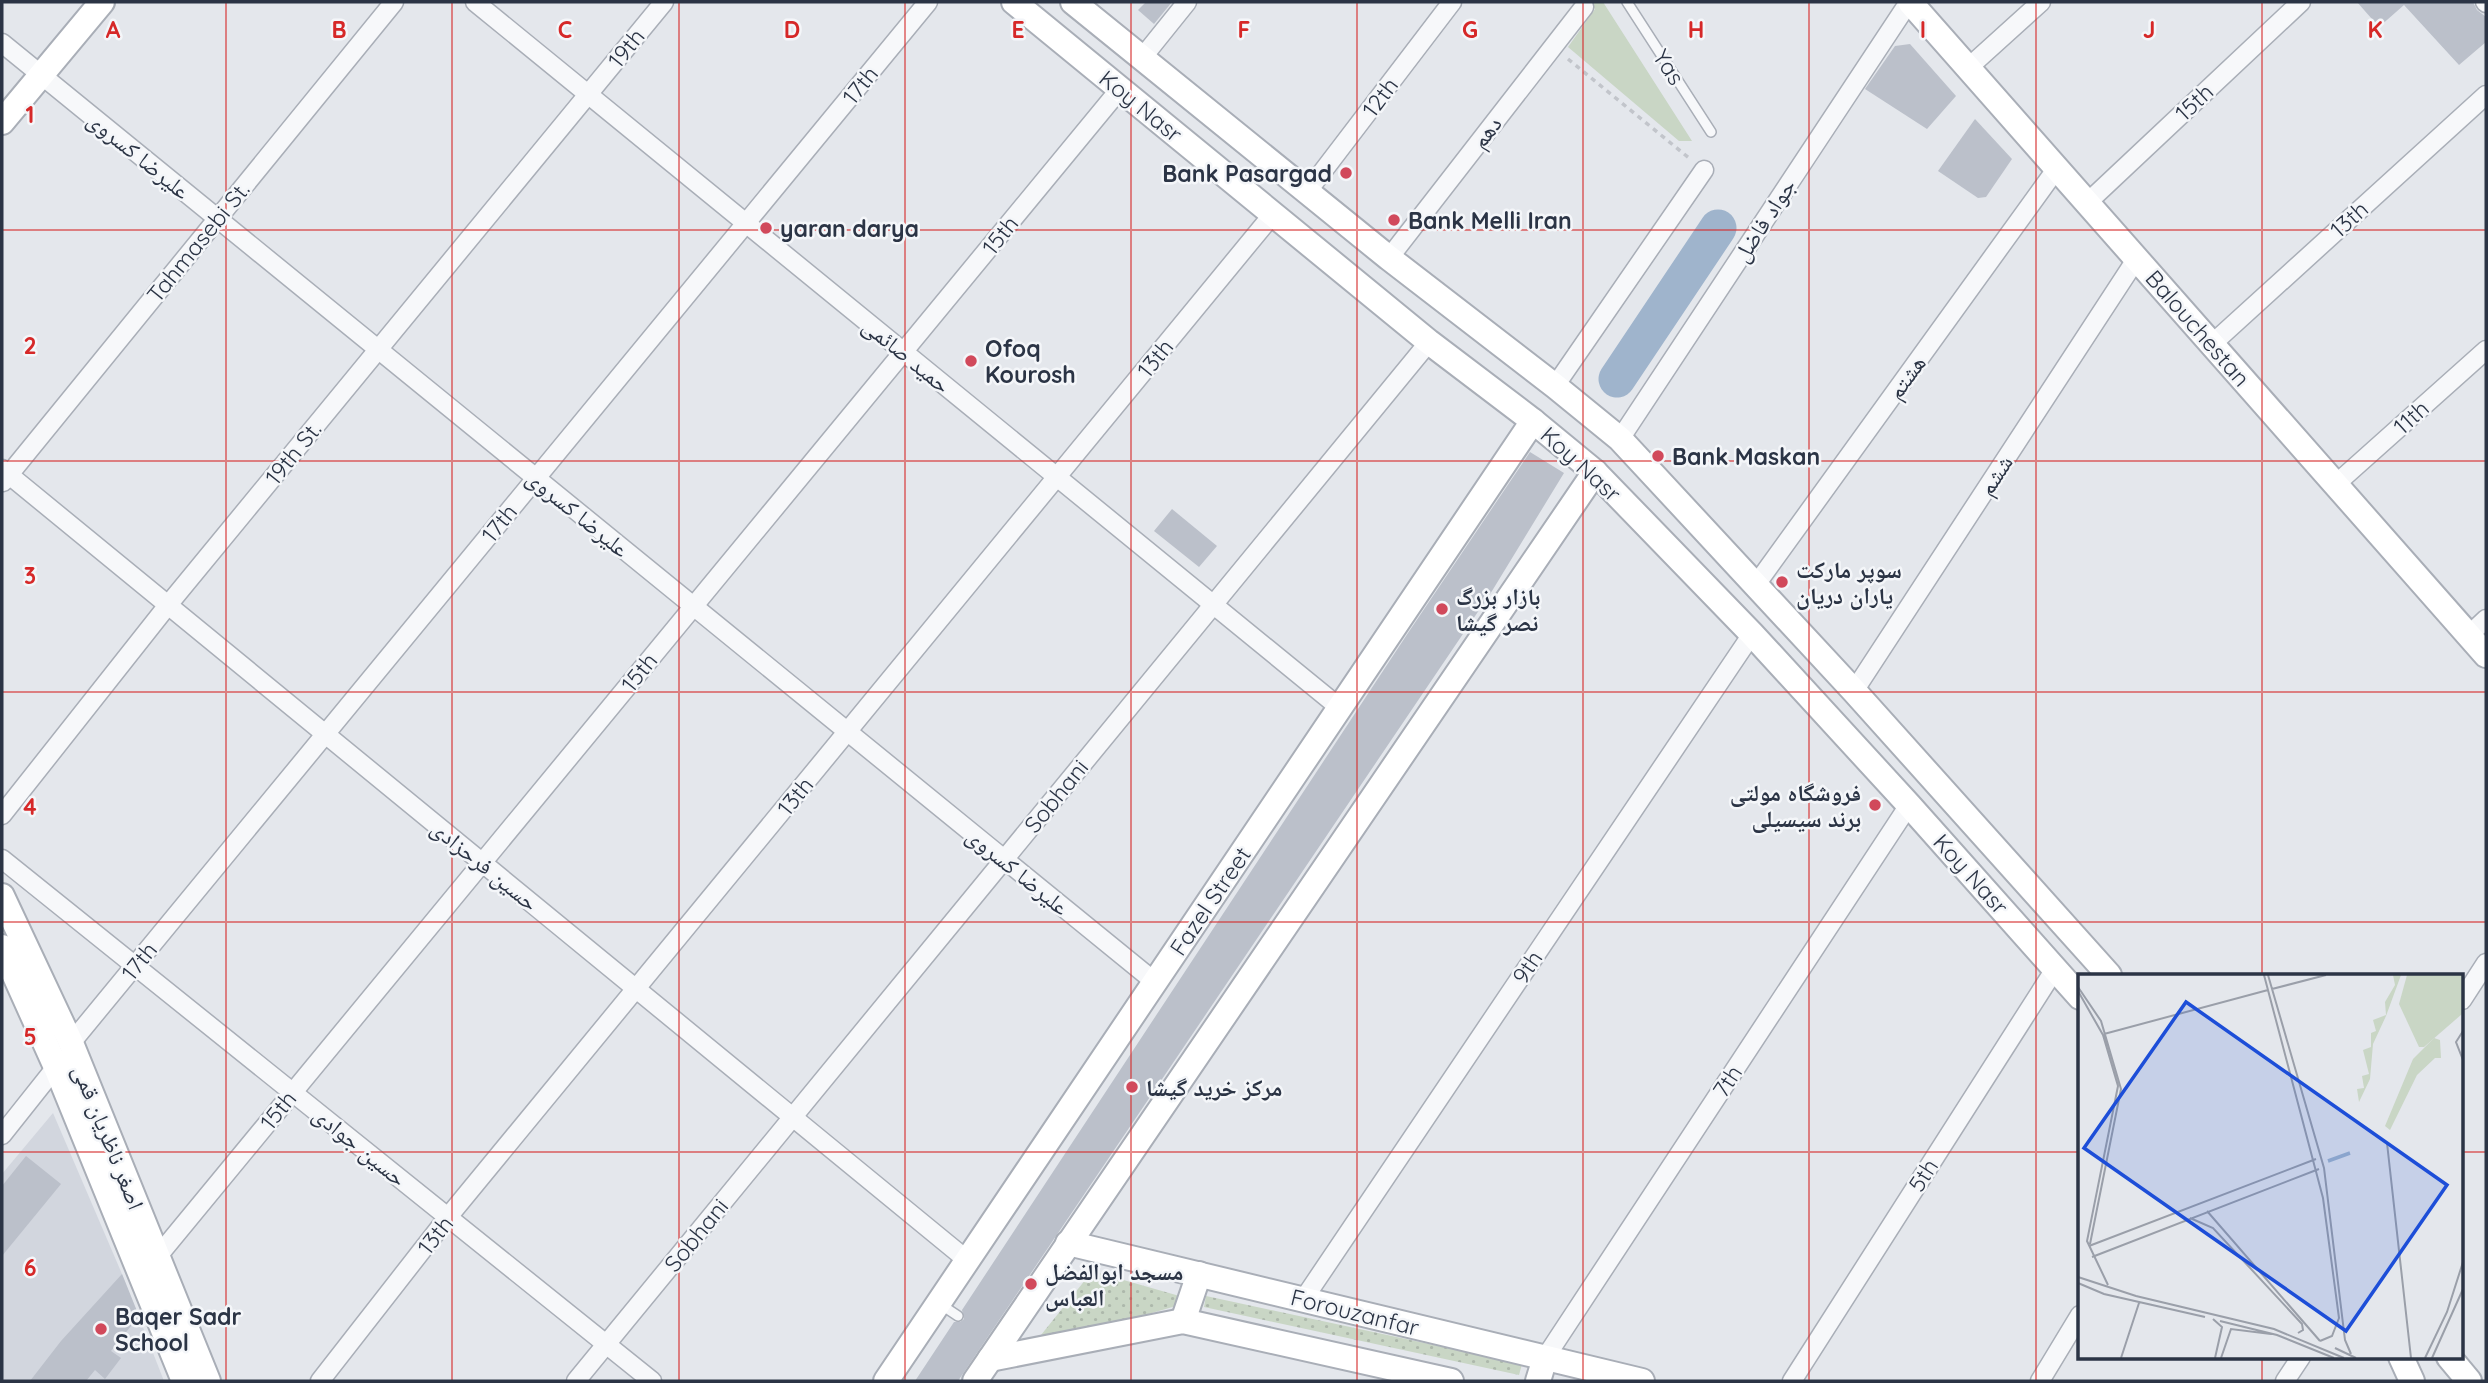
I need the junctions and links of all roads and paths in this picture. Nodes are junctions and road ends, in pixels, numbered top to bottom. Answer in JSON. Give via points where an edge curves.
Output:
{"nodes":[{"id":1,"x":102,"y":2,"type":"edge"},
{"id":2,"x":394,"y":2,"type":"edge"},
{"id":3,"x":475,"y":2,"type":"edge"},
{"id":4,"x":664,"y":2,"type":"edge"},
{"id":5,"x":928,"y":2,"type":"edge"},
{"id":6,"x":1014,"y":2,"type":"edge"},
{"id":7,"x":1073,"y":2,"type":"edge"},
{"id":8,"x":1186,"y":2,"type":"edge"},
{"id":9,"x":1452,"y":2,"type":"edge"},
{"id":10,"x":1628,"y":2,"type":"edge"},
{"id":11,"x":1909,"y":2,"type":"edge"},
{"id":12,"x":2042,"y":2,"type":"edge"},
{"id":13,"x":2301,"y":2,"type":"edge"},
{"id":14,"x":1584,"y":7,"type":"dead end"},
{"id":15,"x":2,"y":43,"type":"edge"},
{"id":16,"x":1552,"y":47,"type":"junction"},
{"id":17,"x":1142,"y":58,"type":"junction"},
{"id":18,"x":1968,"y":68,"type":"junction"},
{"id":19,"x":41,"y":75,"type":"junction"},
{"id":20,"x":1120,"y":89,"type":"junction"},
{"id":21,"x":588,"y":94,"type":"junction"},
{"id":22,"x":2486,"y":95,"type":"edge"},
{"id":23,"x":2,"y":122,"type":"edge"},
{"id":24,"x":1712,"y":132,"type":"dead end"},
{"id":25,"x":2057,"y":168,"type":"junction"},
{"id":26,"x":1704,"y":170,"type":"joint"},
{"id":27,"x":1307,"y":192,"type":"junction"},
{"id":28,"x":2087,"y":203,"type":"junction"},
{"id":29,"x":1273,"y":214,"type":"junction"},
{"id":30,"x":217,"y":219,"type":"junction"},
{"id":31,"x":746,"y":223,"type":"junction"},
{"id":32,"x":1389,"y":258,"type":"junction"},
{"id":33,"x":2137,"y":258,"type":"junction"},
{"id":34,"x":1429,"y":342,"type":"junction"},
{"id":35,"x":2212,"y":344,"type":"junction"},
{"id":36,"x":378,"y":349,"type":"junction"},
{"id":37,"x":2486,"y":350,"type":"edge"},
{"id":38,"x":903,"y":352,"type":"junction"},
{"id":39,"x":1555,"y":386,"type":"junction"},
{"id":40,"x":1534,"y":421,"type":"junction"},
{"id":41,"x":1620,"y":439,"type":"junction"},
{"id":42,"x":1595,"y":472,"type":"junction"},
{"id":43,"x":4,"y":475,"type":"edge"},
{"id":44,"x":1057,"y":477,"type":"junction"},
{"id":45,"x":536,"y":478,"type":"junction"},
{"id":46,"x":2336,"y":484,"type":"junction"},
{"id":47,"x":1755,"y":586,"type":"junction"},
{"id":48,"x":168,"y":605,"type":"junction"},
{"id":49,"x":1213,"y":605,"type":"junction"},
{"id":50,"x":693,"y":607,"type":"junction"},
{"id":51,"x":2478,"y":627,"type":"edge"},
{"id":52,"x":1752,"y":634,"type":"junction"},
{"id":53,"x":2486,"y":654,"type":"edge"},
{"id":54,"x":1854,"y":691,"type":"junction"},
{"id":55,"x":1340,"y":708,"type":"junction"},
{"id":56,"x":847,"y":732,"type":"junction"},
{"id":57,"x":325,"y":734,"type":"junction"},
{"id":58,"x":1909,"y":804,"type":"junction"},
{"id":59,"x":2,"y":815,"type":"edge"},
{"id":60,"x":2,"y":859,"type":"edge"},
{"id":61,"x":1004,"y":860,"type":"junction"},
{"id":62,"x":482,"y":863,"type":"junction"},
{"id":63,"x":2,"y":896,"type":"edge"},
{"id":64,"x":2,"y":947,"type":"edge"},
{"id":65,"x":2486,"y":963,"type":"edge"},
{"id":66,"x":135,"y":966,"type":"junction"},
{"id":67,"x":2055,"y":969,"type":"junction"},
{"id":68,"x":2108,"y":974,"type":"edge"},
{"id":69,"x":1155,"y":982,"type":"junction"},
{"id":70,"x":636,"y":989,"type":"junction"},
{"id":71,"x":2078,"y":996,"type":"edge"},
{"id":72,"x":2464,"y":997,"type":"edge"},
{"id":73,"x":71,"y":1044,"type":"junction"},
{"id":74,"x":56,"y":1067,"type":"junction"},
{"id":75,"x":293,"y":1093,"type":"junction"},
{"id":76,"x":793,"y":1117,"type":"junction"},
{"id":77,"x":2,"y":1135,"type":"edge"},
{"id":78,"x":449,"y":1217,"type":"junction"},
{"id":79,"x":1068,"y":1243,"type":"junction"},
{"id":80,"x":968,"y":1260,"type":"junction"},
{"id":81,"x":149,"y":1263,"type":"junction"},
{"id":82,"x":1199,"y":1274,"type":"junction"},
{"id":83,"x":1303,"y":1300,"type":"junction"},
{"id":84,"x":2078,"y":1318,"type":"edge"},
{"id":85,"x":1183,"y":1321,"type":"junction"},
{"id":86,"x":607,"y":1344,"type":"junction"},
{"id":87,"x":991,"y":1349,"type":"junction"},
{"id":88,"x":2300,"y":1358,"type":"edge"},
{"id":89,"x":2401,"y":1358,"type":"edge"},
{"id":90,"x":2450,"y":1358,"type":"edge"},
{"id":91,"x":1542,"y":1370,"type":"edge"},
{"id":92,"x":184,"y":1381,"type":"edge"},
{"id":93,"x":208,"y":1381,"type":"edge"},
{"id":94,"x":320,"y":1381,"type":"edge"},
{"id":95,"x":576,"y":1381,"type":"edge"},
{"id":96,"x":652,"y":1381,"type":"edge"},
{"id":97,"x":886,"y":1381,"type":"edge"},
{"id":98,"x":975,"y":1381,"type":"edge"},
{"id":99,"x":1451,"y":1381,"type":"edge"},
{"id":100,"x":1642,"y":1381,"type":"edge"},
{"id":101,"x":1792,"y":1381,"type":"edge"},
{"id":102,"x":2040,"y":1381,"type":"edge"},
{"id":103,"x":2285,"y":1381,"type":"edge"},
{"id":104,"x":2412,"y":1381,"type":"edge"},
{"id":105,"x":2469,"y":1381,"type":"edge"}],
"edges":[{"from":1,"to":19,"type":"street"},
{"from":2,"to":30,"type":"street","name":"Tahmasebi St."},
{"from":3,"to":21,"type":"street","name":"حمید صائمی"},
{"from":4,"to":21,"type":"street","name":"19th"},
{"from":5,"to":31,"type":"street","name":"17th"},
{"from":6,"to":20,"type":"street","name":"Koy Nasr"},
{"from":7,"to":17,"type":"street","name":"Koy Nasr"},
{"from":8,"to":17,"type":"street"},
{"from":9,"to":27,"type":"street","name":"12th"},
{"from":10,"to":24,"type":"lane","name":"Yas"},
{"from":11,"to":18,"type":"street","name":"Balouchestan"},
{"from":11,"to":41,"type":"street","name":"جواد فاضل"},
{"from":12,"to":18,"type":"street"},
{"from":13,"to":28,"type":"street","name":"15th"},
{"from":14,"to":16,"type":"street","name":"دهم"},
{"from":15,"to":19,"type":"street","name":"علیرضا کسروی"},
{"from":16,"to":26,"type":"path"},
{"from":16,"to":32,"type":"street","name":"دهم"},
{"from":17,"to":27,"type":"street","name":"Koy Nasr"},
{"from":18,"to":25,"type":"street","name":"Balouchestan"},
{"from":19,"to":23,"type":"street"},
{"from":19,"to":30,"type":"street","name":"علیرضا کسروی"},
{"from":20,"to":29,"type":"street","name":"Koy Nasr"},
{"from":20,"to":38,"type":"street","name":"15th"},
{"from":21,"to":31,"type":"street","name":"حمید صائمی"},
{"from":21,"to":36,"type":"street","name":"19th St."},
{"from":22,"to":35,"type":"street","name":"13th"},
{"from":25,"to":28,"type":"street","name":"Balouchestan"},
{"from":25,"to":47,"type":"street","name":"هشتم"},
{"from":26,"to":39,"type":"street"},
{"from":27,"to":32,"type":"street","name":"Koy Nasr"},
{"from":28,"to":33,"type":"street","name":"Balouchestan"},
{"from":29,"to":34,"type":"street","name":"Koy Nasr"},
{"from":29,"to":44,"type":"street","name":"13th"},
{"from":30,"to":36,"type":"street","name":"علیرضا کسروی"},
{"from":30,"to":43,"type":"street","name":"Tahmasebi St."},
{"from":31,"to":38,"type":"street","name":"حمید صائمی"},
{"from":31,"to":45,"type":"street","name":"17th"},
{"from":32,"to":39,"type":"street","name":"Koy Nasr"},
{"from":33,"to":35,"type":"street","name":"Balouchestan"},
{"from":33,"to":54,"type":"street","name":"ششم"},
{"from":34,"to":40,"type":"street","name":"Koy Nasr"},
{"from":34,"to":49,"type":"street","name":"Sobhani"},
{"from":35,"to":46,"type":"street","name":"Balouchestan"},
{"from":36,"to":45,"type":"street","name":"علیرضا کسروی"},
{"from":36,"to":48,"type":"street","name":"19th St."},
{"from":37,"to":46,"type":"street","name":"11th"},
{"from":38,"to":44,"type":"street","name":"حمید صائمی"},
{"from":38,"to":50,"type":"street","name":"15th"},
{"from":39,"to":41,"type":"street","name":"Koy Nasr"},
{"from":40,"to":42,"type":"street","name":"Koy Nasr"},
{"from":40,"to":55,"type":"street","name":"Fazel Street"},
{"from":41,"to":47,"type":"street","name":"Koy Nasr"},
{"from":42,"to":52,"type":"street","name":"Koy Nasr"},
{"from":42,"to":79,"type":"street"},
{"from":43,"to":48,"type":"street","name":"حسین فرحزادی"},
{"from":44,"to":49,"type":"street","name":"حمید صائمی"},
{"from":44,"to":56,"type":"street","name":"13th"},
{"from":45,"to":50,"type":"street","name":"علیرضا کسروی"},
{"from":45,"to":57,"type":"street","name":"17th"},
{"from":46,"to":51,"type":"street","name":"Balouchestan"},
{"from":47,"to":54,"type":"street","name":"Koy Nasr"},
{"from":48,"to":57,"type":"street","name":"حسین فرحزادی"},
{"from":48,"to":59,"type":"street","name":"19th St."},
{"from":49,"to":55,"type":"street","name":"حمید صائمی"},
{"from":49,"to":61,"type":"street","name":"Sobhani"},
{"from":50,"to":56,"type":"street","name":"علیرضا کسروی"},
{"from":50,"to":62,"type":"street","name":"15th"},
{"from":51,"to":53,"type":"street","name":"Balouchestan"},
{"from":52,"to":58,"type":"street","name":"Koy Nasr"},
{"from":52,"to":83,"type":"street","name":"9th"},
{"from":54,"to":68,"type":"street","name":"Koy Nasr"},
{"from":55,"to":69,"type":"street","name":"Fazel Street"},
{"from":56,"to":61,"type":"street","name":"علیرضا کسروی"},
{"from":56,"to":70,"type":"street","name":"13th"},
{"from":57,"to":62,"type":"street","name":"حسین فرحزادی"},
{"from":57,"to":66,"type":"street","name":"17th"},
{"from":58,"to":67,"type":"street","name":"Koy Nasr"},
{"from":58,"to":91,"type":"street","name":"7th"},
{"from":60,"to":66,"type":"street","name":"حسین جوادی"},
{"from":61,"to":69,"type":"street","name":"علیرضا کسروی"},
{"from":61,"to":76,"type":"street","name":"Sobhani"},
{"from":62,"to":70,"type":"street","name":"حسین فرحزادی"},
{"from":62,"to":75,"type":"street","name":"15th"},
{"from":63,"to":73,"type":"street","name":"اصغر ناظریان قمی"},
{"from":64,"to":74,"type":"street"},
{"from":65,"to":72,"type":"street"},
{"from":66,"to":73,"type":"street","name":"17th"},
{"from":66,"to":75,"type":"street","name":"حسین جوادی"},
{"from":67,"to":71,"type":"street","name":"Koy Nasr"},
{"from":67,"to":101,"type":"street","name":"5th"},
{"from":69,"to":80,"type":"street","name":"Fazel Street"},
{"from":70,"to":76,"type":"street","name":"حسین فرحزادی"},
{"from":70,"to":78,"type":"street","name":"13th"},
{"from":73,"to":74,"type":"street"},
{"from":73,"to":81,"type":"street","name":"اصغر ناظریان قمی"},
{"from":74,"to":77,"type":"street"},
{"from":74,"to":81,"type":"street"},
{"from":75,"to":78,"type":"street","name":"حسین جوادی"},
{"from":75,"to":81,"type":"street","name":"15th"},
{"from":76,"to":80,"type":"street","name":"حسین فرحزادی"},
{"from":76,"to":86,"type":"street","name":"Sobhani"},
{"from":78,"to":86,"type":"street","name":"حسین جوادی"},
{"from":78,"to":94,"type":"street","name":"13th"},
{"from":79,"to":82,"type":"street","name":"Forouzanfar"},
{"from":79,"to":87,"type":"street"},
{"from":80,"to":97,"type":"street","name":"Fazel Street","via":[[948,1309]]},
{"from":81,"to":92,"type":"street"},
{"from":81,"to":93,"type":"street","name":"اصغر ناظریان قمی"},
{"from":82,"to":83,"type":"street","name":"Forouzanfar"},
{"from":82,"to":85,"type":"street"},
{"from":83,"to":91,"type":"street","name":"Forouzanfar"},
{"from":84,"to":102,"type":"street"},
{"from":85,"to":87,"type":"street","name":"Forouzanfar"},
{"from":85,"to":99,"type":"street","name":"Forouzanfar"},
{"from":86,"to":95,"type":"street","name":"Sobhani"},
{"from":86,"to":96,"type":"street","name":"حسین جوادی"},
{"from":87,"to":98,"type":"street"},
{"from":88,"to":103,"type":"street"},
{"from":89,"to":104,"type":"street"},
{"from":90,"to":105,"type":"street"},
{"from":91,"to":100,"type":"street","name":"Forouzanfar"}]}
